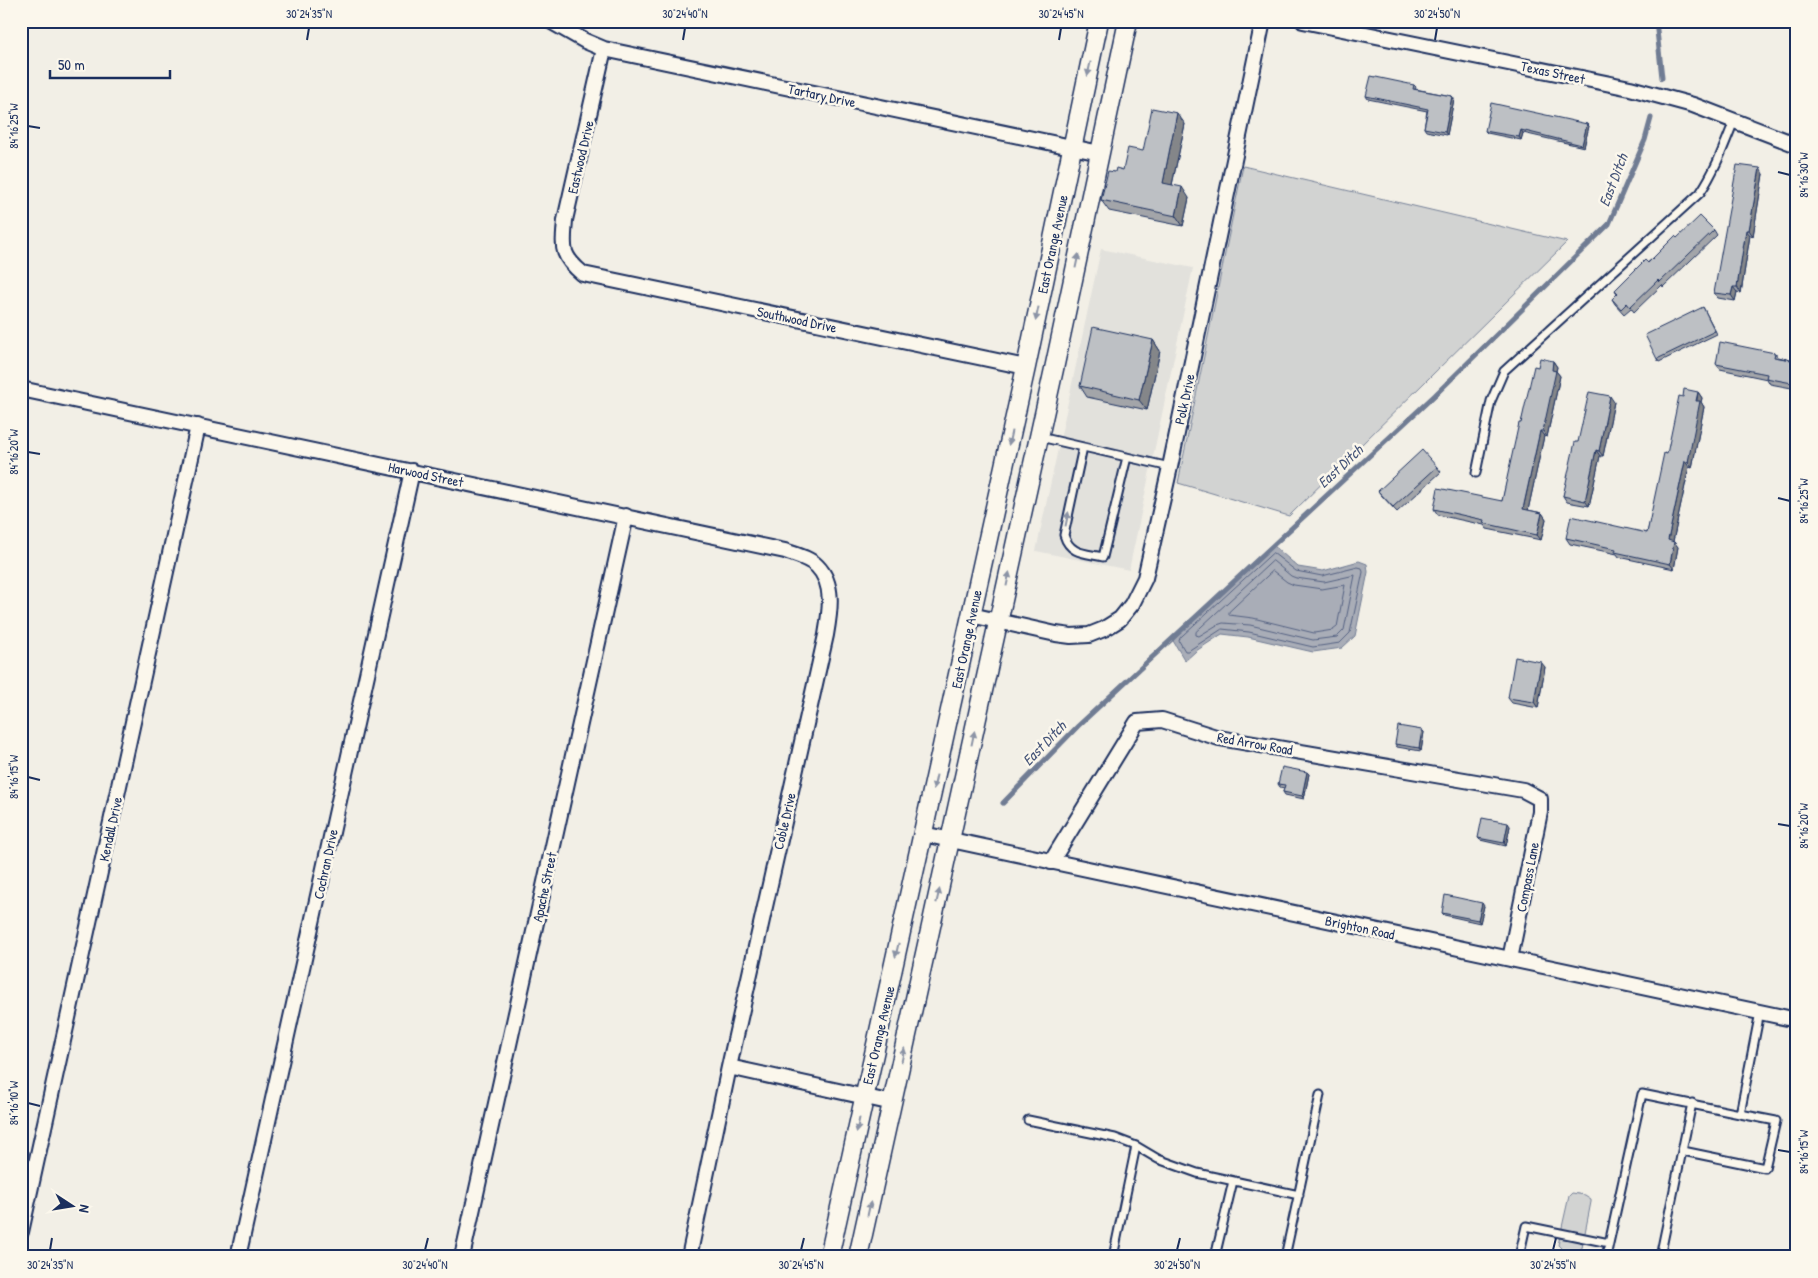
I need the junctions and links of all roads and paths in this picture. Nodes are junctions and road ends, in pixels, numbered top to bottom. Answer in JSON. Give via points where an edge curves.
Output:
{"nodes":[{"id":1,"x":550,"y":21,"type":"edge"},
{"id":2,"x":1099,"y":21,"type":"edge"},
{"id":3,"x":1128,"y":21,"type":"edge"},
{"id":4,"x":1264,"y":21,"type":"edge"},
{"id":5,"x":1303,"y":21,"type":"edge"},
{"id":6,"x":604,"y":49,"type":"junction"},
{"id":7,"x":1734,"y":121,"type":"junction"},
{"id":8,"x":1797,"y":146,"type":"edge"},
{"id":9,"x":1072,"y":148,"type":"junction"},
{"id":10,"x":1100,"y":153,"type":"junction"},
{"id":11,"x":571,"y":264,"type":"joint"},
{"id":12,"x":1026,"y":367,"type":"junction"},
{"id":13,"x":21,"y":389,"type":"edge"},
{"id":14,"x":198,"y":426,"type":"junction"},
{"id":15,"x":1039,"y":437,"type":"junction"},
{"id":16,"x":1083,"y":447,"type":"junction"},
{"id":17,"x":1127,"y":457,"type":"junction"},
{"id":18,"x":1170,"y":467,"type":"junction"},
{"id":19,"x":412,"y":471,"type":"junction"},
{"id":20,"x":1476,"y":473,"type":"dead end"},
{"id":21,"x":626,"y":516,"type":"junction"},
{"id":22,"x":824,"y":575,"type":"joint"},
{"id":23,"x":971,"y":615,"type":"junction"},
{"id":24,"x":999,"y":622,"type":"junction"},
{"id":25,"x":1536,"y":796,"type":"joint"},
{"id":26,"x":923,"y":834,"type":"junction"},
{"id":27,"x":951,"y":840,"type":"junction"},
{"id":28,"x":1051,"y":862,"type":"junction"},
{"id":29,"x":1510,"y":959,"type":"junction"},
{"id":30,"x":1760,"y":1012,"type":"junction"},
{"id":31,"x":1797,"y":1020,"type":"edge"},
{"id":32,"x":729,"y":1067,"type":"junction"},
{"id":33,"x":1320,"y":1095,"type":"dead end"},
{"id":34,"x":865,"y":1096,"type":"junction"},
{"id":35,"x":893,"y":1103,"type":"junction"},
{"id":36,"x":1692,"y":1104,"type":"junction"},
{"id":37,"x":1740,"y":1114,"type":"junction"},
{"id":38,"x":1028,"y":1120,"type":"dead end"},
{"id":39,"x":1136,"y":1146,"type":"junction"},
{"id":40,"x":1683,"y":1151,"type":"junction"},
{"id":41,"x":1234,"y":1181,"type":"junction"},
{"id":42,"x":1299,"y":1195,"type":"junction"},
{"id":43,"x":21,"y":1232,"type":"edge"},
{"id":44,"x":1609,"y":1243,"type":"junction"},
{"id":45,"x":238,"y":1257,"type":"edge"},
{"id":46,"x":462,"y":1257,"type":"edge"},
{"id":47,"x":689,"y":1257,"type":"edge"},
{"id":48,"x":829,"y":1257,"type":"edge"},
{"id":49,"x":858,"y":1257,"type":"edge"},
{"id":50,"x":1113,"y":1257,"type":"edge"},
{"id":51,"x":1216,"y":1257,"type":"edge"},
{"id":52,"x":1285,"y":1257,"type":"edge"},
{"id":53,"x":1519,"y":1257,"type":"edge"},
{"id":54,"x":1606,"y":1257,"type":"edge"},
{"id":55,"x":1660,"y":1257,"type":"edge"}],
"edges":[{"from":1,"to":6,"type":"street","name":"Tartary Drive"},
{"from":2,"to":9,"type":"street","name":"East Orange Avenue","one_way":true},
{"from":3,"to":10,"type":"street","name":"East Orange Avenue"},
{"from":4,"to":18,"type":"street","name":"Polk Drive"},
{"from":5,"to":7,"type":"street","name":"Texas Street","via":[[1630,88],[1693,105]]},
{"from":6,"to":9,"type":"street","name":"Tartary Drive"},
{"from":6,"to":11,"type":"street","name":"Eastwood Drive","via":[[566,220],[563,246]]},
{"from":7,"to":8,"type":"street","name":"Texas Street"},
{"from":7,"to":20,"type":"lane","via":[[1718,161],[1700,193],[1504,371],[1492,401]]},
{"from":9,"to":10,"type":"street","name":"Tartary Drive"},
{"from":9,"to":12,"type":"street","name":"East Orange Avenue","one_way":true},
{"from":15,"to":10,"type":"street","name":"East Orange Avenue","one_way":true},
{"from":11,"to":12,"type":"street","name":"Southwood Drive","via":[[584,274],[604,279]]},
{"from":12,"to":23,"type":"street","name":"East Orange Avenue","one_way":true},
{"from":13,"to":14,"type":"street","name":"Harwood Street"},
{"from":14,"to":19,"type":"street","name":"Harwood Street"},
{"from":14,"to":43,"type":"street","name":"Kendall Drive"},
{"from":15,"to":16,"type":"lane"},
{"from":24,"to":15,"type":"street","name":"East Orange Avenue","one_way":true},
{"from":16,"to":17,"type":"lane"},
{"from":17,"to":16,"type":"lane","one_way":true,"via":[[1104,557],[1074,551],[1066,543],[1064,535]]},
{"from":17,"to":18,"type":"lane"},
{"from":18,"to":24,"type":"street","name":"Polk Drive","via":[[1145,578],[1120,619],[1089,635],[1071,636]]},
{"from":19,"to":21,"type":"street","name":"Harwood Street"},
{"from":19,"to":45,"type":"street","name":"Cochran Drive"},
{"from":21,"to":22,"type":"street","name":"Harwood Street","via":[[785,551],[807,559]]},
{"from":21,"to":46,"type":"street","name":"Apache Street"},
{"from":22,"to":32,"type":"street","name":"Coble Drive","via":[[830,599],[826,635]]},
{"from":23,"to":24,"type":"street","name":"Polk Drive"},
{"from":23,"to":26,"type":"street","name":"East Orange Avenue","one_way":true},
{"from":27,"to":24,"type":"street","name":"East Orange Avenue","one_way":true},
{"from":25,"to":28,"type":"street","name":"Red Arrow Road","via":[[1523,790],[1219,738],[1162,720],[1137,722]]},
{"from":25,"to":29,"type":"street","name":"Compass Lane","via":[[1540,799],[1540,812]]},
{"from":26,"to":27,"type":"street","name":"Brighton Road"},
{"from":26,"to":34,"type":"street","name":"East Orange Avenue","one_way":true},
{"from":27,"to":28,"type":"street","name":"Brighton Road"},
{"from":35,"to":27,"type":"street","name":"East Orange Avenue","one_way":true},
{"from":28,"to":29,"type":"street","name":"Brighton Road"},
{"from":29,"to":30,"type":"street","name":"Brighton Road"},
{"from":30,"to":31,"type":"street","name":"Brighton Road"},
{"from":30,"to":37,"type":"lane"},
{"from":32,"to":34,"type":"street"},
{"from":32,"to":47,"type":"street","name":"Coble Drive"},
{"from":33,"to":42,"type":"lane"},
{"from":34,"to":35,"type":"street"},
{"from":34,"to":48,"type":"street","name":"East Orange Avenue","one_way":true},
{"from":49,"to":35,"type":"street","name":"East Orange Avenue","one_way":true},
{"from":36,"to":37,"type":"lane"},
{"from":36,"to":40,"type":"lane"},
{"from":36,"to":44,"type":"lane","via":[[1642,1094]]},
{"from":37,"to":40,"type":"lane","via":[[1776,1121],[1765,1168]]},
{"from":38,"to":39,"type":"lane","via":[[1115,1138]]},
{"from":39,"to":41,"type":"lane","via":[[1158,1159],[1196,1173]]},
{"from":39,"to":50,"type":"lane"},
{"from":40,"to":55,"type":"lane"},
{"from":41,"to":42,"type":"lane"},
{"from":41,"to":51,"type":"lane"},
{"from":42,"to":52,"type":"lane"},
{"from":44,"to":53,"type":"lane","via":[[1526,1226]]},
{"from":44,"to":54,"type":"lane"}]}
